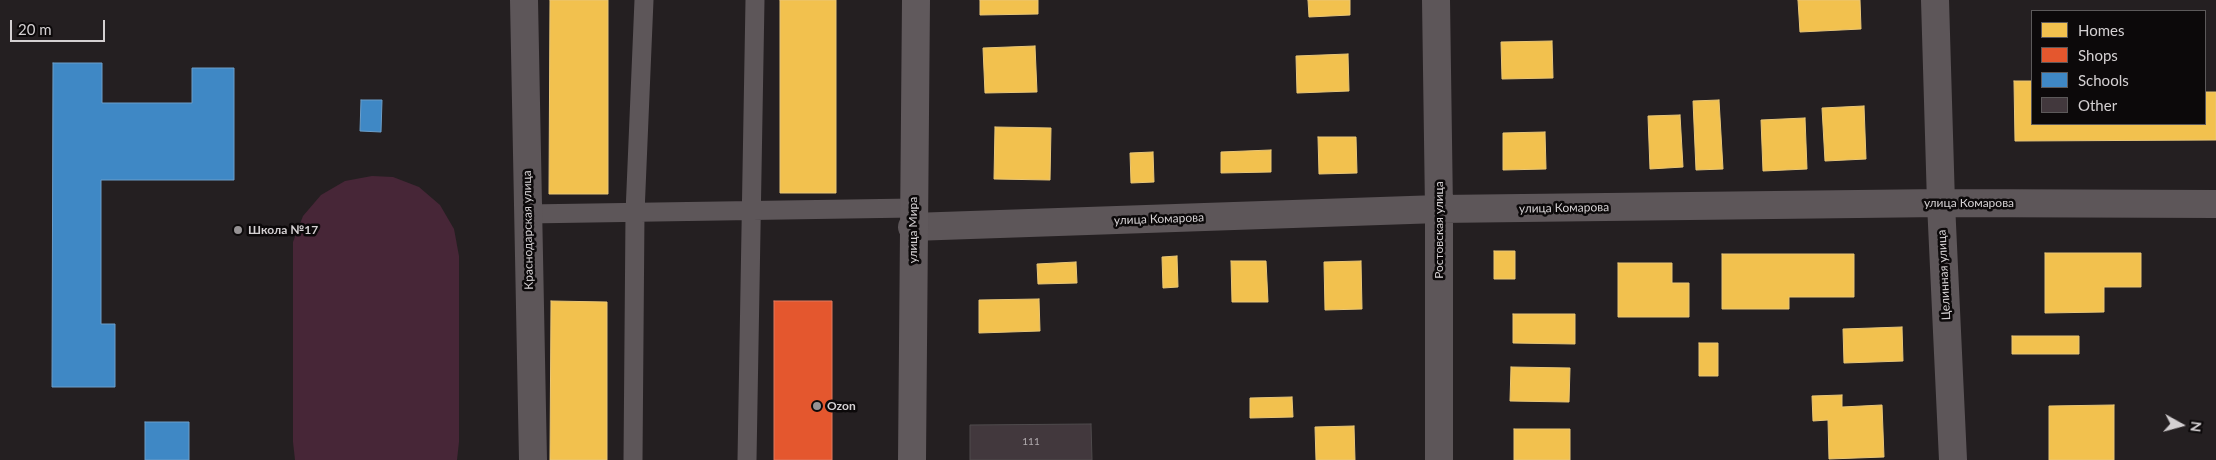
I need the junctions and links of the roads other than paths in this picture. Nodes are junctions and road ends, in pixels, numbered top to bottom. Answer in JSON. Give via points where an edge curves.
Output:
{"nodes":[{"id":1,"x":524,"y":0,"type":"edge"},
{"id":2,"x":644,"y":0,"type":"edge"},
{"id":3,"x":755,"y":0,"type":"edge"},
{"id":4,"x":916,"y":0,"type":"edge"},
{"id":5,"x":1436,"y":0,"type":"edge"},
{"id":6,"x":1935,"y":0,"type":"edge"},
{"id":7,"x":1941,"y":203,"type":"junction"},
{"id":8,"x":2216,"y":204,"type":"edge"},
{"id":9,"x":1440,"y":209,"type":"junction"},
{"id":10,"x":751,"y":211,"type":"junction"},
{"id":11,"x":635,"y":213,"type":"junction"},
{"id":12,"x":527,"y":214,"type":"junction"},
{"id":13,"x":912,"y":218,"type":"junction"},
{"id":14,"x":533,"y":460,"type":"edge"},
{"id":15,"x":632,"y":460,"type":"edge"},
{"id":16,"x":747,"y":460,"type":"edge"},
{"id":17,"x":912,"y":460,"type":"edge"},
{"id":18,"x":1438,"y":460,"type":"edge"},
{"id":19,"x":1953,"y":460,"type":"edge"}],
"edges":[{"from":1,"to":12,"type":"street","name":"Краснодарская улица"},
{"from":2,"to":11,"type":"lane"},
{"from":3,"to":10,"type":"lane"},
{"from":4,"to":13,"type":"main road","name":"улица Мира"},
{"from":5,"to":9,"type":"street","name":"Ростовская улица"},
{"from":6,"to":7,"type":"street","name":"Целинная улица"},
{"from":7,"to":8,"type":"street","name":"улица Комарова"},
{"from":7,"to":9,"type":"street","name":"улица Комарова"},
{"from":7,"to":19,"type":"street","name":"Целинная улица"},
{"from":9,"to":13,"type":"street","name":"улица Комарова"},
{"from":9,"to":18,"type":"street","name":"Ростовская улица"},
{"from":10,"to":11,"type":"lane"},
{"from":10,"to":13,"type":"lane"},
{"from":10,"to":16,"type":"lane"},
{"from":11,"to":12,"type":"lane"},
{"from":11,"to":15,"type":"lane"},
{"from":12,"to":14,"type":"street","name":"Краснодарская улица"},
{"from":13,"to":17,"type":"main road","name":"улица Мира"}]}
